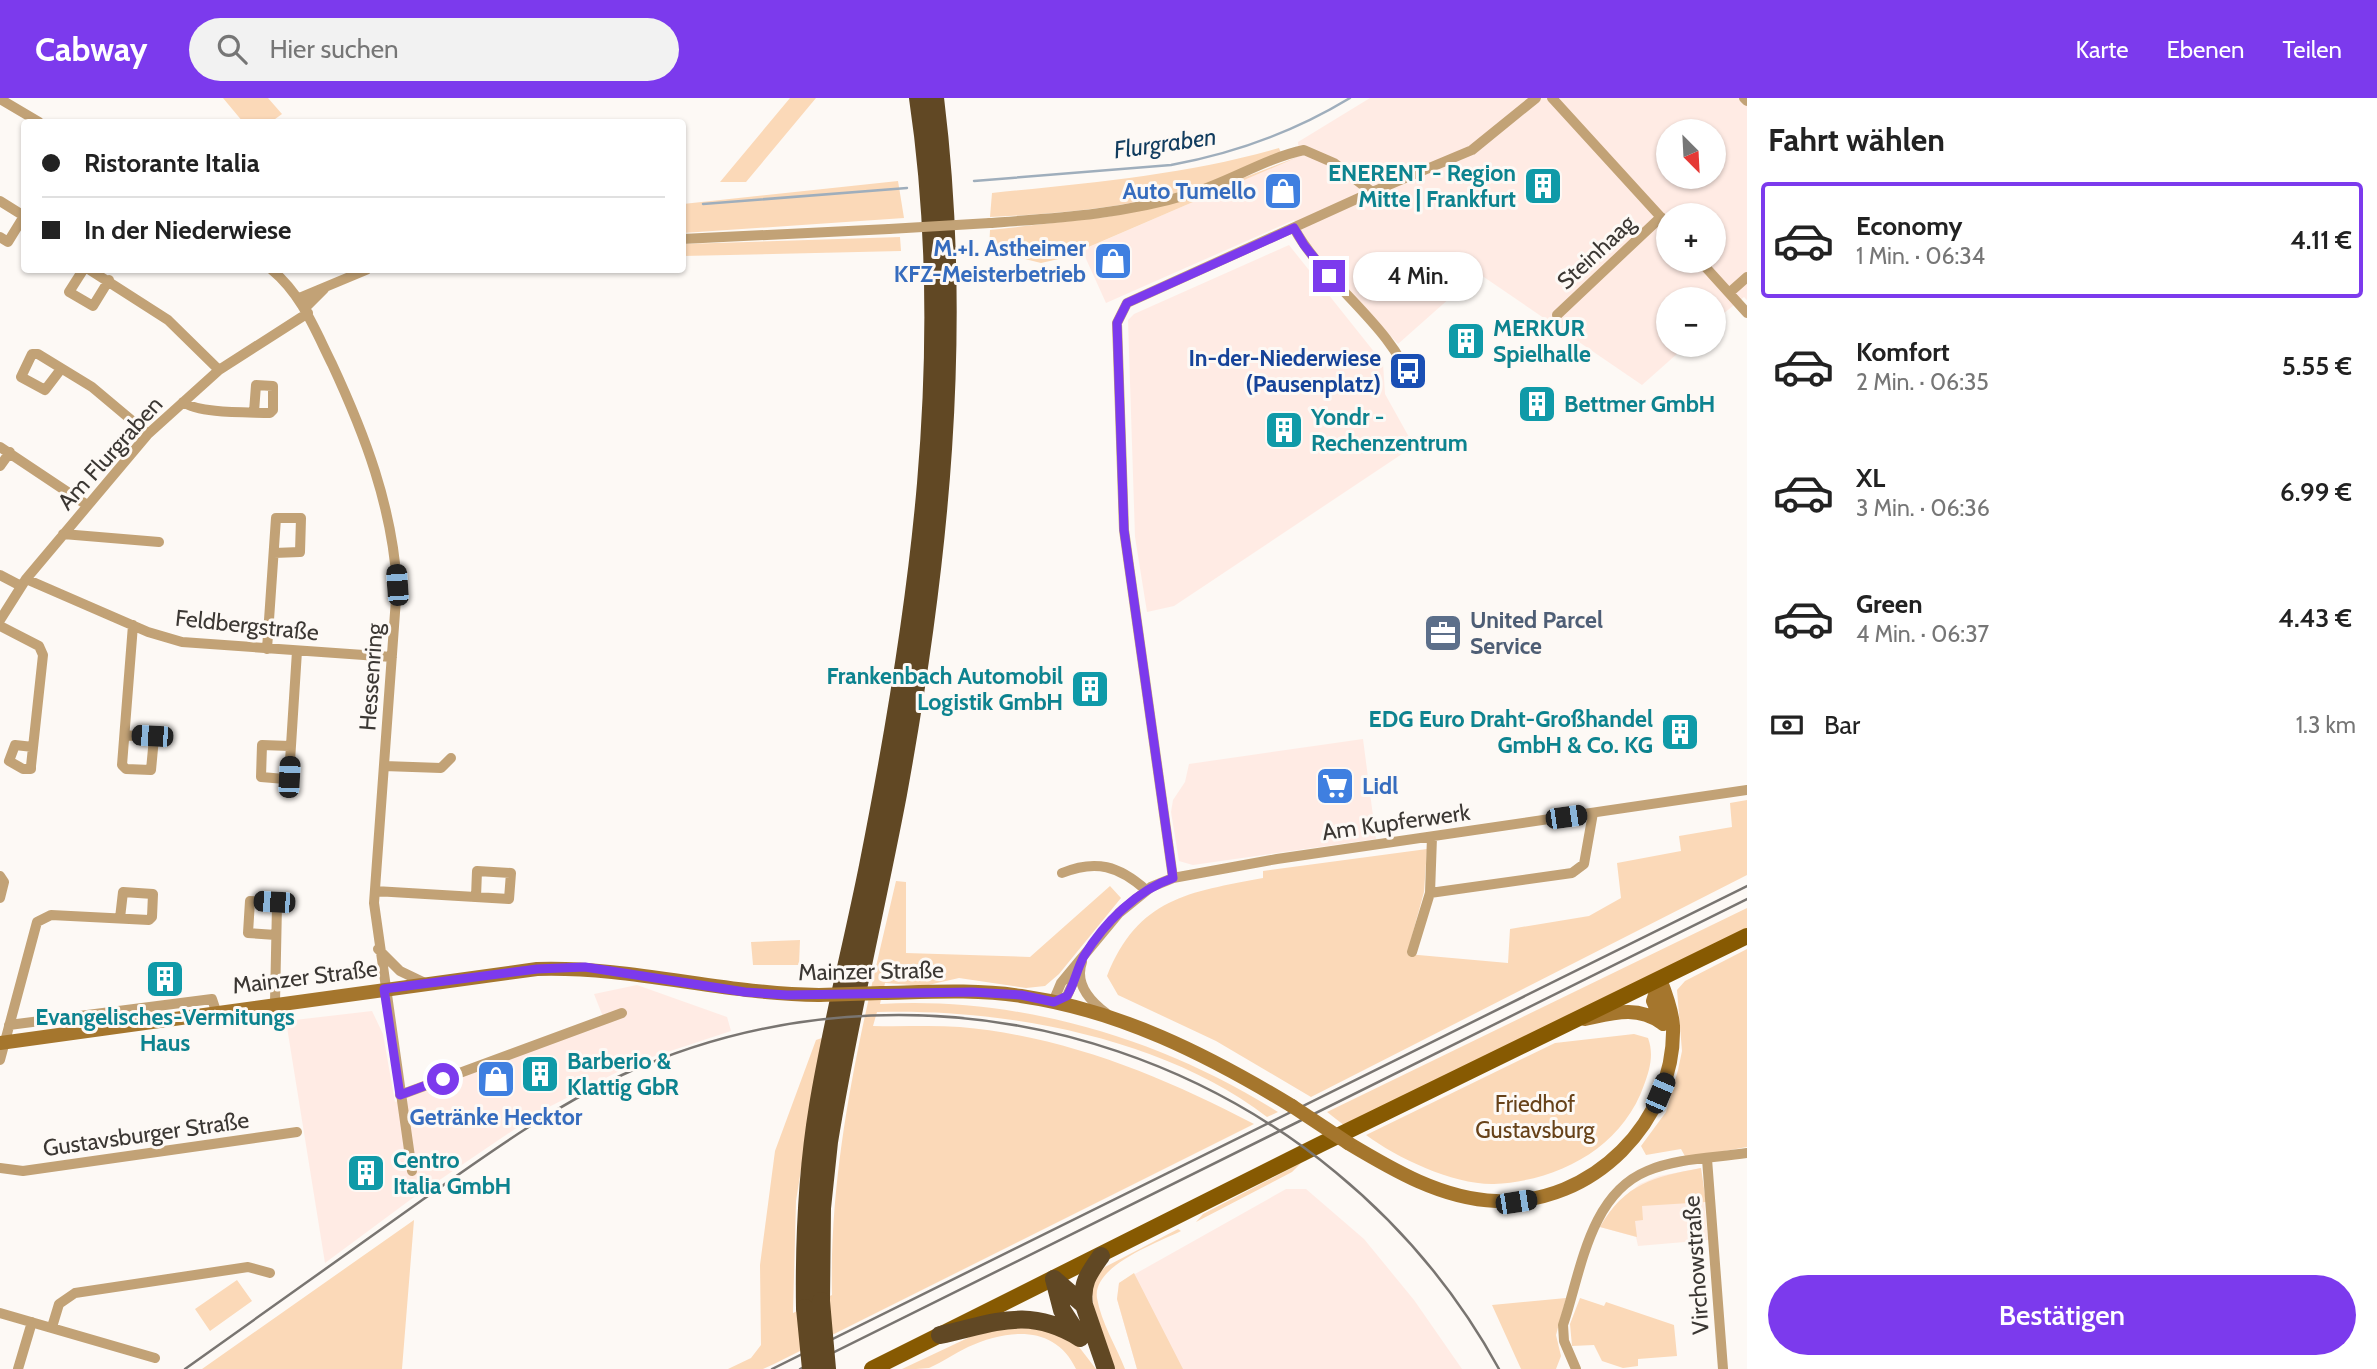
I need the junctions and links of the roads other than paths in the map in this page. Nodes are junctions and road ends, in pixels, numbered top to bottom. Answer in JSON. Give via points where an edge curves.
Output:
{"nodes":[{"id":1,"x":909,"y":98,"type":"edge"},
{"id":2,"x":918,"y":98,"type":"edge"},
{"id":3,"x":935,"y":98,"type":"edge"},
{"id":4,"x":946,"y":98,"type":"edge"},
{"id":5,"x":1536,"y":98,"type":"edge"},
{"id":6,"x":1552,"y":98,"type":"edge"},
{"id":7,"x":0,"y":99,"type":"edge"},
{"id":8,"x":34,"y":119,"type":"edge"},
{"id":9,"x":1284,"y":145,"type":"dead end"},
{"id":10,"x":1294,"y":152,"type":"junction"},
{"id":11,"x":942,"y":160,"type":"junction"},
{"id":12,"x":1372,"y":192,"type":"junction"},
{"id":13,"x":0,"y":201,"type":"edge"},
{"id":14,"x":928,"y":201,"type":"junction"},
{"id":15,"x":1656,"y":212,"type":"edge"},
{"id":16,"x":21,"y":214,"type":"edge"},
{"id":17,"x":21,"y":221,"type":"edge"},
{"id":18,"x":1294,"y":228,"type":"junction"},
{"id":19,"x":1656,"y":228,"type":"edge"},
{"id":20,"x":0,"y":237,"type":"edge"},
{"id":21,"x":686,"y":239,"type":"edge"},
{"id":22,"x":81,"y":273,"type":"edge"},
{"id":23,"x":96,"y":273,"type":"edge"},
{"id":24,"x":275,"y":273,"type":"edge"},
{"id":25,"x":357,"y":273,"type":"edge"},
{"id":26,"x":1711,"y":273,"type":"edge"},
{"id":27,"x":1747,"y":277,"type":"edge"},
{"id":28,"x":109,"y":280,"type":"junction"},
{"id":29,"x":330,"y":282,"type":"junction"},
{"id":30,"x":1729,"y":293,"type":"junction"},
{"id":31,"x":299,"y":298,"type":"junction"},
{"id":32,"x":306,"y":311,"type":"junction"},
{"id":33,"x":1747,"y":313,"type":"edge"},
{"id":34,"x":1557,"y":315,"type":"dead end"},
{"id":35,"x":61,"y":369,"type":"dead end"},
{"id":36,"x":219,"y":370,"type":"junction"},
{"id":37,"x":1412,"y":385,"type":"dead end"},
{"id":38,"x":183,"y":401,"type":"junction"},
{"id":39,"x":254,"y":412,"type":"dead end"},
{"id":40,"x":148,"y":434,"type":"junction"},
{"id":41,"x":5,"y":449,"type":"edge"},
{"id":42,"x":0,"y":466,"type":"edge"},
{"id":43,"x":87,"y":505,"type":"junction"},
{"id":44,"x":63,"y":534,"type":"junction"},
{"id":45,"x":159,"y":542,"type":"dead end"},
{"id":46,"x":274,"y":553,"type":"junction"},
{"id":47,"x":0,"y":575,"type":"edge"},
{"id":48,"x":23,"y":583,"type":"junction"},
{"id":49,"x":0,"y":620,"type":"edge"},
{"id":50,"x":132,"y":625,"type":"junction"},
{"id":51,"x":0,"y":626,"type":"edge"},
{"id":52,"x":267,"y":649,"type":"junction"},
{"id":53,"x":297,"y":651,"type":"junction"},
{"id":54,"x":392,"y":657,"type":"junction"},
{"id":55,"x":125,"y":735,"type":"junction"},
{"id":56,"x":290,"y":746,"type":"junction"},
{"id":57,"x":33,"y":747,"type":"dead end"},
{"id":58,"x":451,"y":758,"type":"dead end"},
{"id":59,"x":384,"y":766,"type":"junction"},
{"id":60,"x":1747,"y":790,"type":"edge"},
{"id":61,"x":1593,"y":813,"type":"junction"},
{"id":62,"x":1432,"y":837,"type":"junction"},
{"id":63,"x":1062,"y":873,"type":"dead end"},
{"id":64,"x":0,"y":876,"type":"edge"},
{"id":65,"x":1173,"y":878,"type":"junction"},
{"id":66,"x":1146,"y":890,"type":"junction"},
{"id":67,"x":375,"y":891,"type":"junction"},
{"id":68,"x":1430,"y":892,"type":"junction"},
{"id":69,"x":475,"y":897,"type":"junction"},
{"id":70,"x":0,"y":898,"type":"edge"},
{"id":71,"x":120,"y":918,"type":"dead end"},
{"id":72,"x":276,"y":935,"type":"dead end"},
{"id":73,"x":1747,"y":936,"type":"edge"},
{"id":74,"x":378,"y":949,"type":"junction"},
{"id":75,"x":1412,"y":952,"type":"dead end"},
{"id":76,"x":1083,"y":958,"type":"junction"},
{"id":77,"x":1079,"y":971,"type":"junction"},
{"id":78,"x":1660,"y":979,"type":"junction"},
{"id":79,"x":425,"y":983,"type":"junction"},
{"id":80,"x":384,"y":989,"type":"junction"},
{"id":81,"x":275,"y":1002,"type":"junction"},
{"id":82,"x":1054,"y":1002,"type":"junction"},
{"id":83,"x":216,"y":1012,"type":"junction"},
{"id":84,"x":622,"y":1013,"type":"dead end"},
{"id":85,"x":1114,"y":1020,"type":"junction"},
{"id":86,"x":1574,"y":1022,"type":"junction"},
{"id":87,"x":1667,"y":1023,"type":"junction"},
{"id":88,"x":9,"y":1025,"type":"junction"},
{"id":89,"x":2,"y":1043,"type":"edge"},
{"id":90,"x":0,"y":1060,"type":"edge"},
{"id":91,"x":400,"y":1095,"type":"junction"},
{"id":92,"x":297,"y":1132,"type":"dead end"},
{"id":93,"x":1747,"y":1153,"type":"edge"},
{"id":94,"x":1707,"y":1159,"type":"junction"},
{"id":95,"x":0,"y":1168,"type":"edge"},
{"id":96,"x":412,"y":1171,"type":"dead end"},
{"id":97,"x":1101,"y":1256,"type":"junction"},
{"id":98,"x":270,"y":1273,"type":"dead end"},
{"id":99,"x":1054,"y":1279,"type":"junction"},
{"id":100,"x":813,"y":1304,"type":"junction"},
{"id":101,"x":1084,"y":1305,"type":"junction"},
{"id":102,"x":0,"y":1313,"type":"edge"},
{"id":103,"x":32,"y":1322,"type":"junction"},
{"id":104,"x":52,"y":1327,"type":"junction"},
{"id":105,"x":940,"y":1335,"type":"junction"},
{"id":106,"x":1080,"y":1338,"type":"junction"},
{"id":107,"x":155,"y":1358,"type":"dead end"},
{"id":108,"x":18,"y":1369,"type":"edge"},
{"id":109,"x":811,"y":1369,"type":"edge"},
{"id":110,"x":827,"y":1369,"type":"edge"},
{"id":111,"x":872,"y":1369,"type":"edge"},
{"id":112,"x":1105,"y":1369,"type":"edge"},
{"id":113,"x":1576,"y":1369,"type":"edge"},
{"id":114,"x":1723,"y":1369,"type":"edge"}],
"edges":[{"from":1,"to":14,"type":"highway"},
{"from":2,"to":14,"type":"highway"},
{"from":3,"to":11,"type":"highway"},
{"from":4,"to":11,"type":"highway"},
{"from":5,"to":12,"type":"street","via":[[1472,150]]},
{"from":6,"to":15,"type":"street"},
{"from":7,"to":8,"type":"street"},
{"from":9,"to":10,"type":"street"},
{"from":10,"to":12,"type":"street","via":[[1313,151]]},
{"from":10,"to":21,"type":"street","bridge":true,"via":[[1226,182],[1131,209],[1085,216]]},
{"from":11,"to":100,"type":"highway","via":[[950,306],[937,536],[898,793],[829,1142]]},
{"from":12,"to":18,"type":"street"},
{"from":13,"to":16,"type":"street"},
{"from":14,"to":100,"type":"highway","via":[[934,338],[922,524],[883,791],[818,1104],[807,1209]]},
{"from":17,"to":20,"type":"street","via":[[8,242]]},
{"from":18,"to":37,"type":"street","via":[[1312,256],[1404,362]]},
{"from":18,"to":65,"type":"street","via":[[1127,303],[1117,323],[1124,530]]},
{"from":19,"to":34,"type":"street","name":"Steinhaag"},
{"from":22,"to":28,"type":"street","via":[[69,292],[93,306]]},
{"from":23,"to":28,"type":"street"},
{"from":24,"to":31,"type":"street","name":"Hessenring"},
{"from":25,"to":29,"type":"street"},
{"from":26,"to":30,"type":"street"},
{"from":27,"to":30,"type":"street"},
{"from":28,"to":36,"type":"street","via":[[168,320]]},
{"from":29,"to":31,"type":"street"},
{"from":29,"to":32,"type":"street","name":"Am Flurgraben"},
{"from":30,"to":33,"type":"street"},
{"from":31,"to":32,"type":"street","name":"Hessenring"},
{"from":32,"to":36,"type":"street","name":"Am Flurgraben"},
{"from":32,"to":54,"type":"street","name":"Hessenring","via":[[375,469],[391,525],[397,585]]},
{"from":35,"to":40,"type":"street","via":[[115,404]]},
{"from":36,"to":38,"type":"street","name":"Am Flurgraben"},
{"from":38,"to":39,"type":"street","via":[[198,408]]},
{"from":38,"to":40,"type":"street","name":"Am Flurgraben"},
{"from":40,"to":43,"type":"street","name":"Am Flurgraben"},
{"from":41,"to":42,"type":"street"},
{"from":41,"to":43,"type":"street"},
{"from":43,"to":44,"type":"street","name":"Am Flurgraben"},
{"from":44,"to":45,"type":"street"},
{"from":44,"to":48,"type":"street","name":"Am Flurgraben"},
{"from":46,"to":46,"type":"street","via":[[300,552],[301,518],[277,517]]},
{"from":46,"to":52,"type":"street"},
{"from":47,"to":48,"type":"street","name":"Feldbergstraße"},
{"from":48,"to":49,"type":"street","name":"Am Flurgraben"},
{"from":48,"to":50,"type":"street","name":"Feldbergstraße"},
{"from":50,"to":52,"type":"street","name":"Feldbergstraße","via":[[189,643]]},
{"from":50,"to":55,"type":"street"},
{"from":51,"to":57,"type":"street","via":[[39,646],[43,655]]},
{"from":52,"to":53,"type":"street","name":"Feldbergstraße"},
{"from":53,"to":54,"type":"street","name":"Feldbergstraße"},
{"from":53,"to":56,"type":"street"},
{"from":54,"to":59,"type":"street","name":"Hessenring"},
{"from":55,"to":55,"type":"street","via":[[123,768],[152,770],[154,738]]},
{"from":56,"to":56,"type":"street","via":[[288,779],[261,777],[262,745]]},
{"from":58,"to":59,"type":"street","via":[[441,768]]},
{"from":59,"to":67,"type":"street","name":"Hessenring"},
{"from":60,"to":61,"type":"street","name":"Am Kupferwerk"},
{"from":61,"to":62,"type":"street","name":"Am Kupferwerk"},
{"from":61,"to":68,"type":"street","via":[[1584,864],[1578,871]]},
{"from":62,"to":65,"type":"street","name":"Am Kupferwerk"},
{"from":62,"to":68,"type":"street"},
{"from":63,"to":66,"type":"street","via":[[1104,864]]},
{"from":64,"to":70,"type":"street","via":[[4,881]]},
{"from":65,"to":66,"type":"street","name":"Am Kupferwerk"},
{"from":66,"to":76,"type":"street","name":"Am Kupferwerk","via":[[1109,924]]},
{"from":67,"to":69,"type":"street"},
{"from":67,"to":74,"type":"street","name":"Hessenring"},
{"from":68,"to":75,"type":"street"},
{"from":69,"to":69,"type":"street","via":[[509,899],[511,873],[477,871]]},
{"from":71,"to":88,"type":"street","via":[[51,915],[37,922]]},
{"from":72,"to":81,"type":"street"},
{"from":73,"to":78,"type":"main road"},
{"from":74,"to":79,"type":"street","via":[[400,971]]},
{"from":74,"to":80,"type":"street","name":"Hessenring"},
{"from":76,"to":77,"type":"street","name":"Am Kupferwerk"},
{"from":76,"to":82,"type":"street","name":"Am Kupferwerk","via":[[1061,983]]},
{"from":77,"to":82,"type":"street","name":"Am Kupferwerk","via":[[1067,996]]},
{"from":77,"to":85,"type":"street","via":[[1088,998]]},
{"from":78,"to":86,"type":"main road"},
{"from":78,"to":87,"type":"main road"},
{"from":79,"to":80,"type":"main road","name":"Mainzer Straße"},
{"from":79,"to":82,"type":"main road","name":"Mainzer Straße","bridge":true,"via":[[585,967],[745,992],[972,992]]},
{"from":80,"to":81,"type":"main road","name":"Mainzer Straße"},
{"from":80,"to":91,"type":"street","name":"Hessenring"},
{"from":81,"to":83,"type":"main road","name":"Mainzer Straße"},
{"from":82,"to":85,"type":"main road","name":"Mainzer Straße"},
{"from":83,"to":88,"type":"street","name":"Mainzer Straße","via":[[212,999]]},
{"from":83,"to":89,"type":"main road","name":"Mainzer Straße"},
{"from":84,"to":91,"type":"street"},
{"from":85,"to":87,"type":"main road","name":"Mainzer Straße","bridge":true,"via":[[1190,1049],[1387,1166],[1434,1188],[1496,1201],[1535,1199],[1575,1185],[1628,1145],[1668,1074],[1672,1048]]},
{"from":86,"to":87,"type":"main road","via":[[1630,1010]]},
{"from":86,"to":97,"type":"main road"},
{"from":88,"to":89,"type":"street"},
{"from":89,"to":90,"type":"street"},
{"from":91,"to":96,"type":"street","name":"Hessenring"},
{"from":92,"to":95,"type":"street","name":"Gustavsburger Straße","via":[[23,1171]]},
{"from":93,"to":94,"type":"street"},
{"from":94,"to":113,"type":"street","via":[[1646,1171],[1603,1208],[1563,1325],[1564,1341]]},
{"from":94,"to":114,"type":"street","name":"Virchowstraße"},
{"from":97,"to":99,"type":"main road"},
{"from":97,"to":101,"type":"highway","via":[[1086,1277]]},
{"from":98,"to":104,"type":"street","via":[[248,1267],[75,1293],[59,1304]]},
{"from":99,"to":101,"type":"highway"},
{"from":99,"to":105,"type":"main road"},
{"from":99,"to":106,"type":"highway","via":[[1062,1310]]},
{"from":100,"to":109,"type":"highway","bridge":true},
{"from":100,"to":110,"type":"highway","bridge":true},
{"from":101,"to":112,"type":"highway"},
{"from":102,"to":103,"type":"street"},
{"from":103,"to":104,"type":"street"},
{"from":103,"to":108,"type":"street"},
{"from":104,"to":107,"type":"street"},
{"from":105,"to":106,"type":"highway","via":[[1030,1318],[1060,1326]]},
{"from":105,"to":111,"type":"main road"},
{"from":106,"to":112,"type":"highway"}]}
